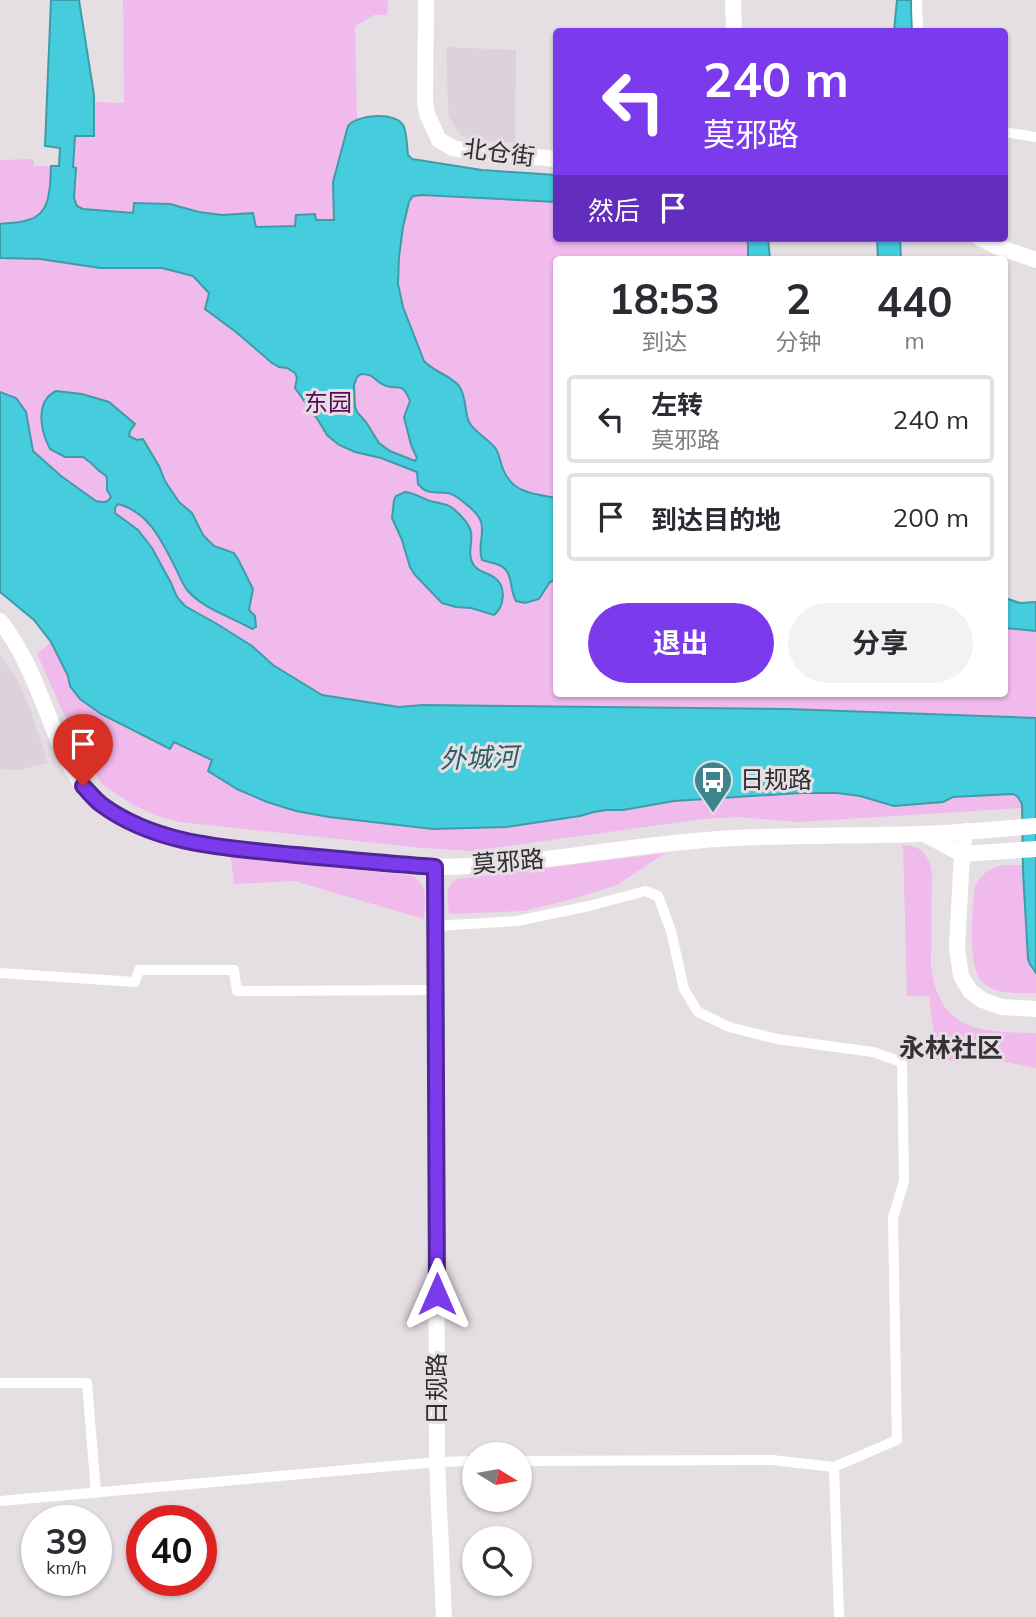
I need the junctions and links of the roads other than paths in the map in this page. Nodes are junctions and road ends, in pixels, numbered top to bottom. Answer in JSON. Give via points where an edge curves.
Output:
{"nodes":[{"id":1,"x":426,"y":0,"type":"edge"},
{"id":2,"x":733,"y":0,"type":"edge"},
{"id":3,"x":917,"y":0,"type":"edge"},
{"id":4,"x":734,"y":28,"type":"edge"},
{"id":5,"x":918,"y":28,"type":"edge"},
{"id":6,"x":1008,"y":133,"type":"edge"},
{"id":7,"x":1036,"y":137,"type":"edge"},
{"id":8,"x":553,"y":159,"type":"edge"},
{"id":9,"x":989,"y":242,"type":"edge"},
{"id":10,"x":1035,"y":257,"type":"edge"},
{"id":11,"x":0,"y":621,"type":"edge"},
{"id":12,"x":1036,"y":826,"type":"edge"},
{"id":13,"x":965,"y":831,"type":"junction"},
{"id":14,"x":924,"y":834,"type":"junction"},
{"id":15,"x":1036,"y":849,"type":"edge"},
{"id":16,"x":962,"y":854,"type":"junction"},
{"id":17,"x":435,"y":867,"type":"junction"},
{"id":18,"x":435,"y":926,"type":"junction"},
{"id":19,"x":0,"y":973,"type":"edge"},
{"id":20,"x":435,"y":990,"type":"junction"},
{"id":21,"x":1036,"y":1009,"type":"edge"},
{"id":22,"x":0,"y":1383,"type":"edge"},
{"id":23,"x":462,"y":1461,"type":"edge"},
{"id":24,"x":532,"y":1461,"type":"edge"},
{"id":25,"x":437,"y":1462,"type":"junction"},
{"id":26,"x":834,"y":1466,"type":"junction"},
{"id":27,"x":96,"y":1493,"type":"junction"},
{"id":28,"x":0,"y":1502,"type":"edge"},
{"id":29,"x":444,"y":1617,"type":"edge"},
{"id":30,"x":839,"y":1617,"type":"edge"}],
"edges":[{"from":1,"to":8,"type":"main road","name":"北仓街","via":[[426,106],[431,126],[442,142],[463,150]]},
{"from":2,"to":4,"type":"main road"},
{"from":3,"to":5,"type":"street"},
{"from":6,"to":7,"type":"street"},
{"from":9,"to":10,"type":"main road"},
{"from":11,"to":17,"type":"main road","name":"莫邪路","via":[[30,671],[67,761],[83,786],[101,804],[131,822],[196,843]]},
{"from":12,"to":13,"type":"main road","name":"莫邪路"},
{"from":13,"to":14,"type":"main road","name":"莫邪路"},
{"from":13,"to":16,"type":"main road"},
{"from":14,"to":16,"type":"main road","name":"莫邪路"},
{"from":14,"to":17,"type":"main road","name":"莫邪路","via":[[733,838],[520,863]]},
{"from":15,"to":16,"type":"main road"},
{"from":16,"to":21,"type":"main road","via":[[957,947],[963,980],[974,995],[988,1002]]},
{"from":17,"to":18,"type":"main road","name":"日规路"},
{"from":18,"to":20,"type":"main road","name":"日规路"},
{"from":18,"to":26,"type":"street","via":[[517,921],[645,891],[658,896],[684,989],[698,1012],[729,1027],[777,1039],[873,1052],[902,1062],[904,1181],[893,1218],[897,1440]]},
{"from":19,"to":20,"type":"street","via":[[135,982],[139,970],[234,970],[237,992]]},
{"from":20,"to":25,"type":"main road","name":"日规路"},
{"from":22,"to":27,"type":"street","via":[[87,1383]]},
{"from":23,"to":25,"type":"street"},
{"from":24,"to":26,"type":"street","via":[[772,1460]]},
{"from":25,"to":27,"type":"street"},
{"from":25,"to":29,"type":"main road","name":"日规路"},
{"from":26,"to":30,"type":"street"},
{"from":27,"to":28,"type":"street"}]}
